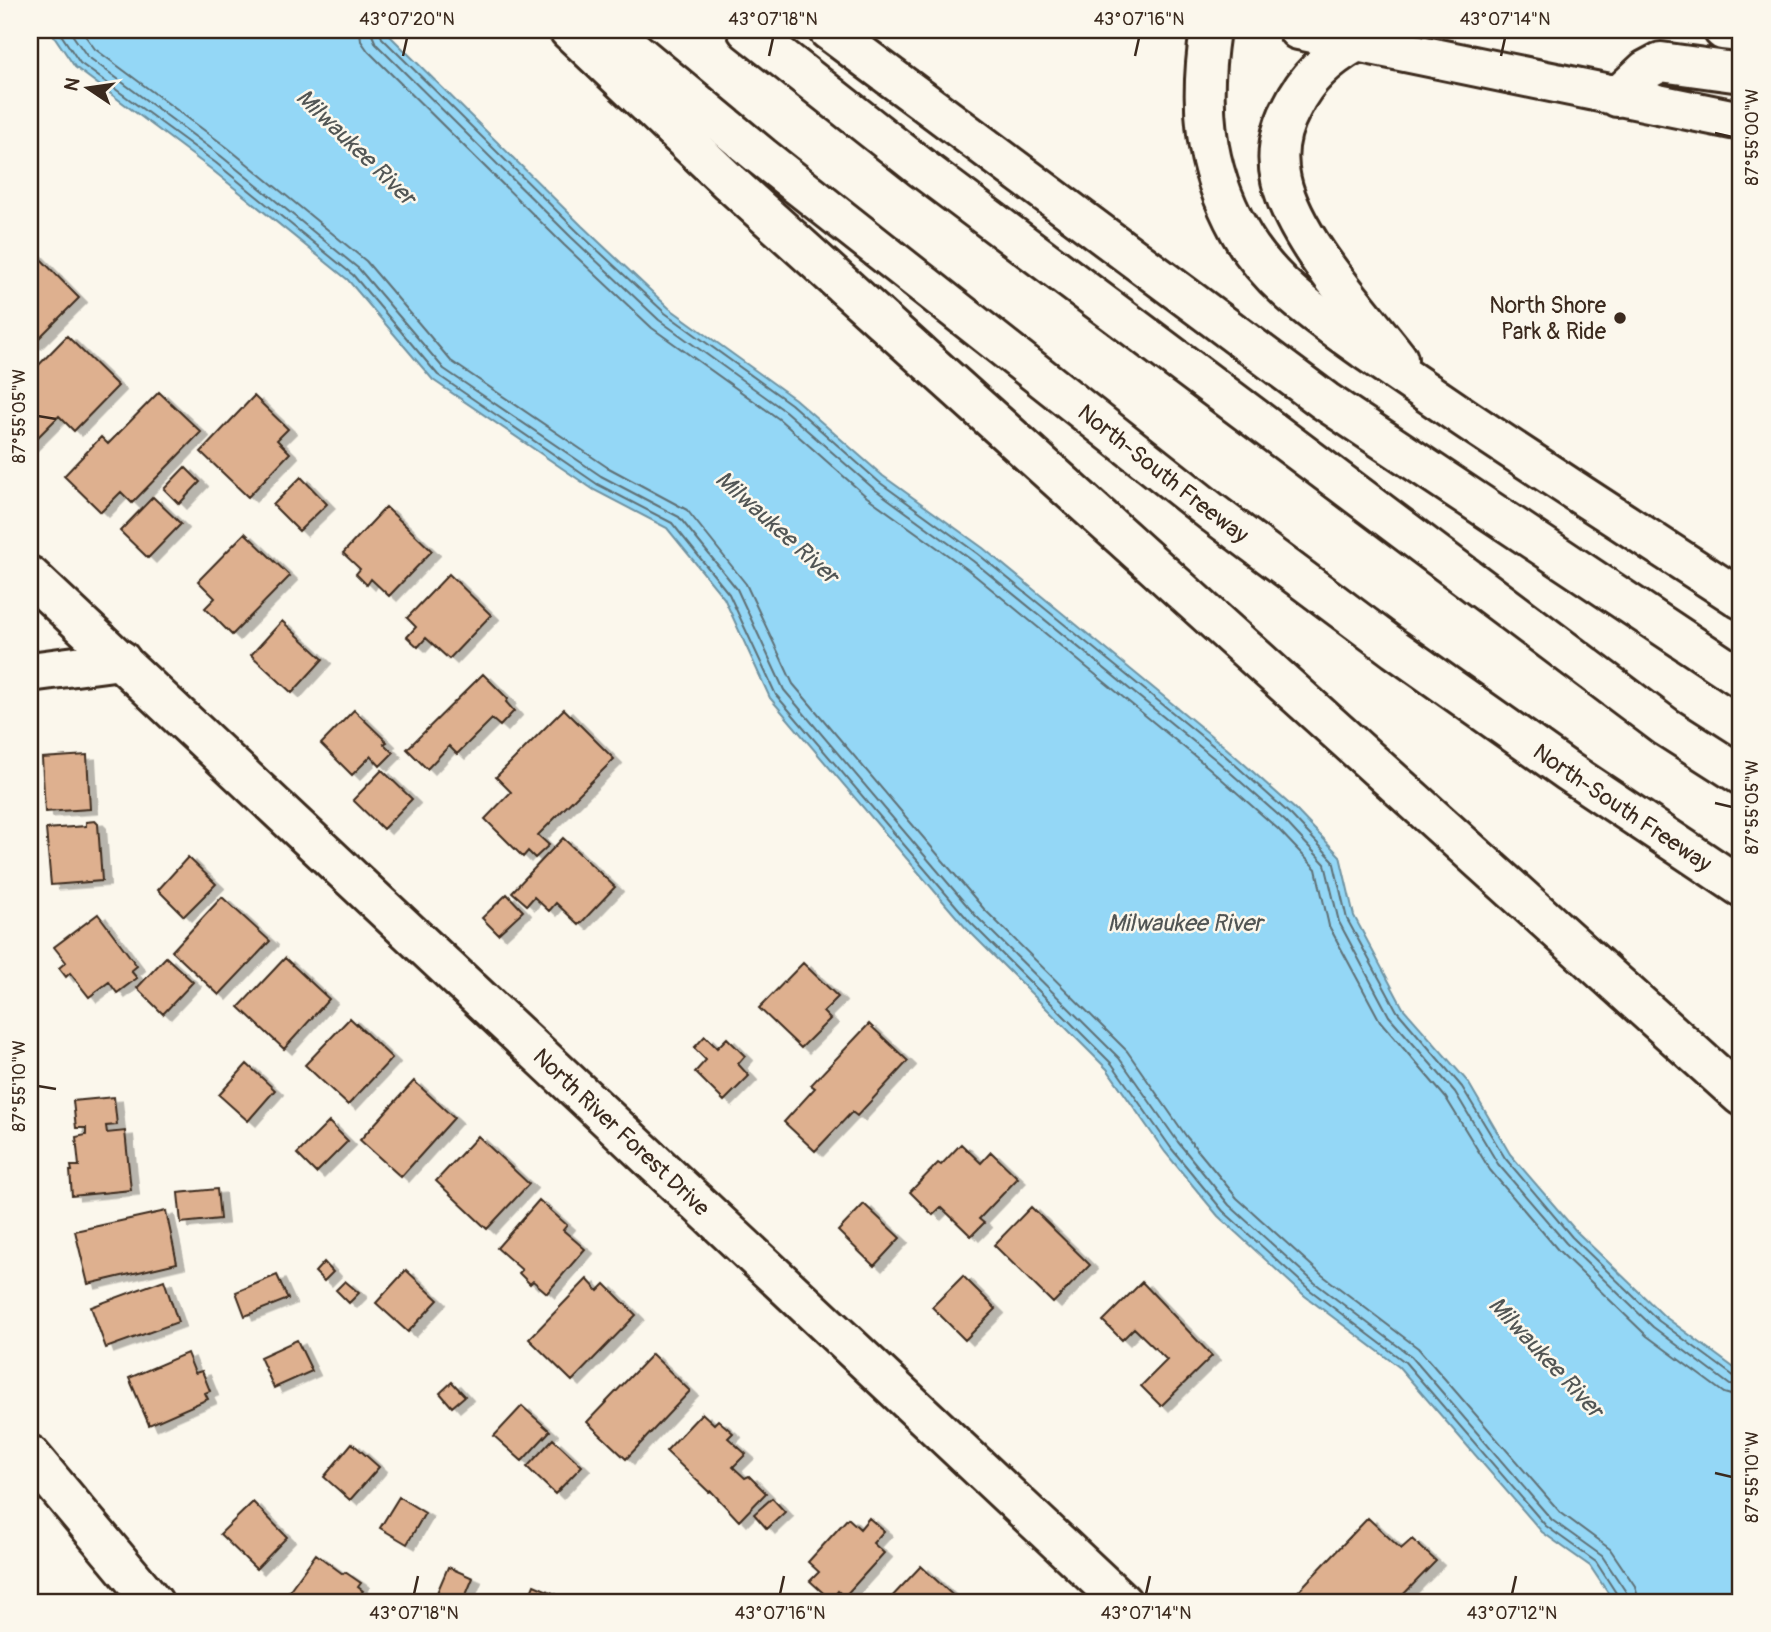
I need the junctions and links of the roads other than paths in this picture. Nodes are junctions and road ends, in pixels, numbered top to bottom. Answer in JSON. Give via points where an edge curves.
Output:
{"nodes":[{"id":1,"x":569,"y":30,"type":"edge"},
{"id":2,"x":609,"y":30,"type":"edge"},
{"id":3,"x":747,"y":30,"type":"edge"},
{"id":4,"x":828,"y":30,"type":"edge"},
{"id":5,"x":1210,"y":30,"type":"edge"},
{"id":6,"x":1297,"y":30,"type":"edge"},
{"id":7,"x":1723,"y":30,"type":"edge"},
{"id":8,"x":1741,"y":32,"type":"edge"},
{"id":9,"x":1355,"y":43,"type":"junction"},
{"id":10,"x":1741,"y":73,"type":"edge"},
{"id":11,"x":1617,"y":97,"type":"junction"},
{"id":12,"x":1741,"y":121,"type":"edge"},
{"id":13,"x":1420,"y":388,"type":"junction"},
{"id":14,"x":30,"y":576,"type":"edge"},
{"id":15,"x":1741,"y":599,"type":"edge"},
{"id":16,"x":121,"y":660,"type":"junction"},
{"id":17,"x":30,"y":672,"type":"edge"},
{"id":18,"x":1741,"y":678,"type":"edge"},
{"id":19,"x":1741,"y":775,"type":"edge"},
{"id":20,"x":1741,"y":887,"type":"edge"},
{"id":21,"x":1741,"y":1096,"type":"edge"},
{"id":22,"x":30,"y":1455,"type":"edge"},
{"id":23,"x":152,"y":1602,"type":"edge"},
{"id":24,"x":1122,"y":1602,"type":"edge"}],
"edges":[{"from":1,"to":21,"type":"main road","via":[[729,182]]},
{"from":2,"to":20,"type":"main road","name":"North-South Freeway","via":[[1213,513],[1426,671]]},
{"from":3,"to":19,"type":"main road","via":[[1216,391],[1666,727]]},
{"from":4,"to":18,"type":"main road","via":[[1325,401]]},
{"from":5,"to":13,"type":"main road","via":[[1203,116],[1218,183],[1240,232],[1298,301]]},
{"from":6,"to":9,"type":"main road"},
{"from":7,"to":8,"type":"main road"},
{"from":9,"to":11,"type":"main road"},
{"from":9,"to":13,"type":"main road","via":[[1316,70],[1295,101],[1278,149],[1280,180],[1313,247]]},
{"from":10,"to":11,"type":"main road","via":[[1661,62]]},
{"from":11,"to":12,"type":"main road"},
{"from":13,"to":15,"type":"main road"},
{"from":14,"to":16,"type":"main road","name":"North River Forest Drive"},
{"from":16,"to":17,"type":"main road"},
{"from":16,"to":24,"type":"main road","name":"North River Forest Drive"},
{"from":22,"to":23,"type":"main road"}]}
